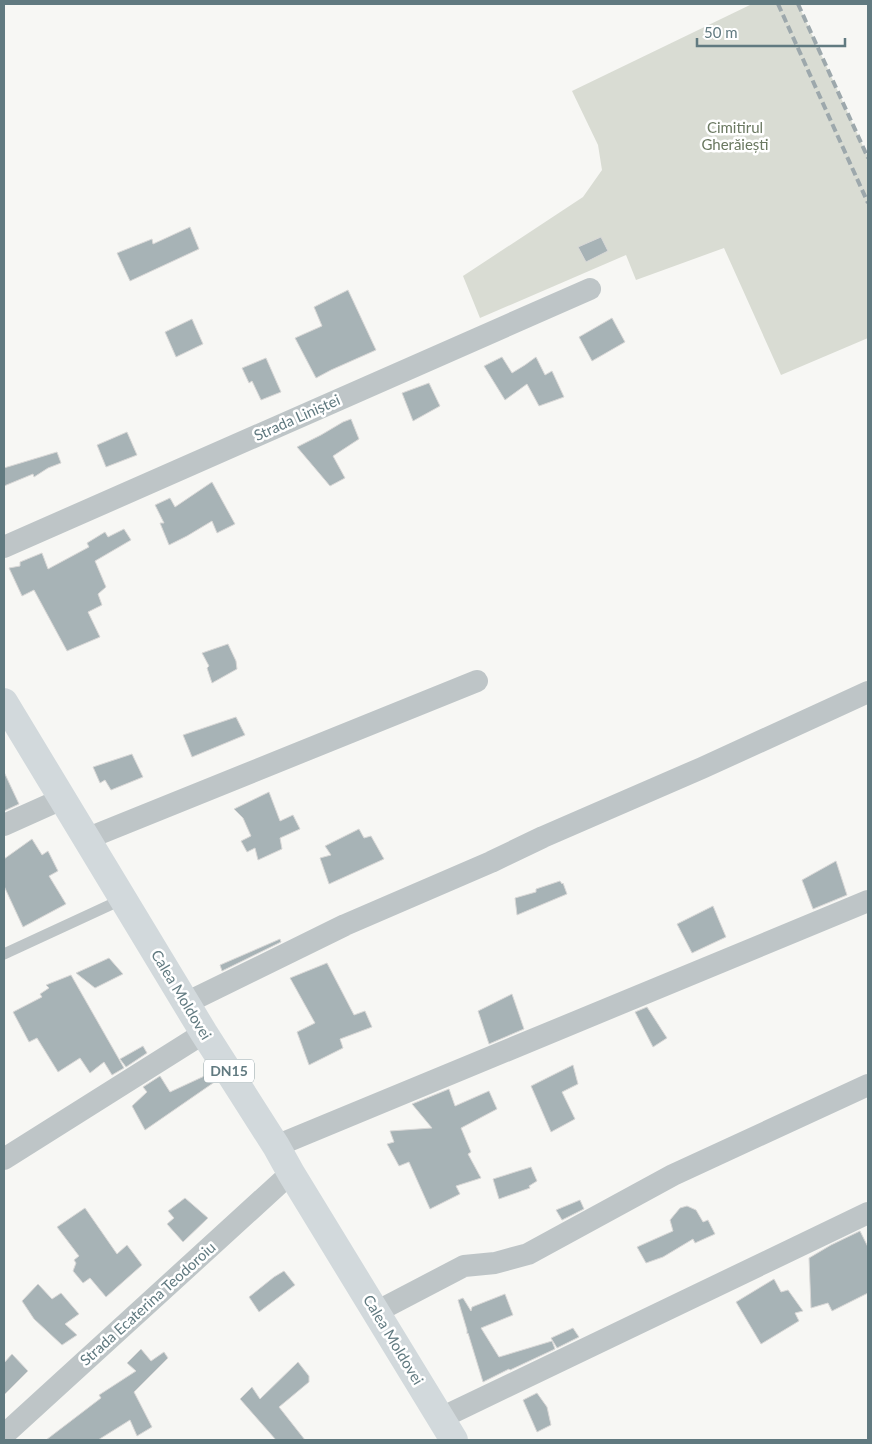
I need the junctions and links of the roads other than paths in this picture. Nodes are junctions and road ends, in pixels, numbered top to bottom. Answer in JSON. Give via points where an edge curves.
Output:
{"nodes":[{"id":1,"x":590,"y":289,"type":"dead end"},
{"id":2,"x":4,"y":547,"type":"edge"},
{"id":3,"x":477,"y":681,"type":"dead end"},
{"id":4,"x":868,"y":692,"type":"edge"},
{"id":5,"x":4,"y":702,"type":"edge"},
{"id":6,"x":62,"y":800,"type":"junction"},
{"id":7,"x":4,"y":825,"type":"edge"},
{"id":8,"x":86,"y":839,"type":"junction"},
{"id":9,"x":123,"y":899,"type":"junction"},
{"id":10,"x":868,"y":901,"type":"edge"},
{"id":11,"x":4,"y":954,"type":"edge"},
{"id":12,"x":186,"y":1003,"type":"junction"},
{"id":13,"x":204,"y":1033,"type":"junction"},
{"id":14,"x":868,"y":1085,"type":"edge"},
{"id":15,"x":276,"y":1146,"type":"junction"},
{"id":16,"x":4,"y":1158,"type":"edge"},
{"id":17,"x":291,"y":1174,"type":"junction"},
{"id":18,"x":868,"y":1213,"type":"edge"},
{"id":19,"x":376,"y":1312,"type":"junction"},
{"id":20,"x":447,"y":1429,"type":"edge"},
{"id":21,"x":4,"y":1436,"type":"edge"}],
"edges":[{"from":1,"to":2,"type":"street","name":"Strada Liniștei"},
{"from":3,"to":8,"type":"street"},
{"from":4,"to":12,"type":"street","via":[[345,925]]},
{"from":5,"to":6,"type":"main road","name":"Calea Moldovei","number":"DN15"},
{"from":6,"to":7,"type":"street"},
{"from":6,"to":8,"type":"main road","name":"Calea Moldovei","number":"DN15"},
{"from":8,"to":9,"type":"main road","name":"Calea Moldovei","number":"DN15"},
{"from":9,"to":11,"type":"lane"},
{"from":9,"to":12,"type":"main road","name":"Calea Moldovei","number":"DN15"},
{"from":10,"to":15,"type":"street"},
{"from":12,"to":13,"type":"main road","name":"Calea Moldovei","number":"DN15"},
{"from":13,"to":15,"type":"main road","name":"Calea Moldovei","number":"DN15"},
{"from":13,"to":16,"type":"street"},
{"from":14,"to":19,"type":"street","via":[[673,1175],[528,1254],[496,1263],[464,1266]]},
{"from":15,"to":17,"type":"main road","name":"Calea Moldovei","number":"DN15"},
{"from":17,"to":19,"type":"main road","name":"Calea Moldovei","number":"DN15"},
{"from":17,"to":21,"type":"street","name":"Strada Ecaterina Teodoroiu"},
{"from":18,"to":20,"type":"street"},
{"from":19,"to":20,"type":"main road","name":"Calea Moldovei","number":"DN15"}]}
